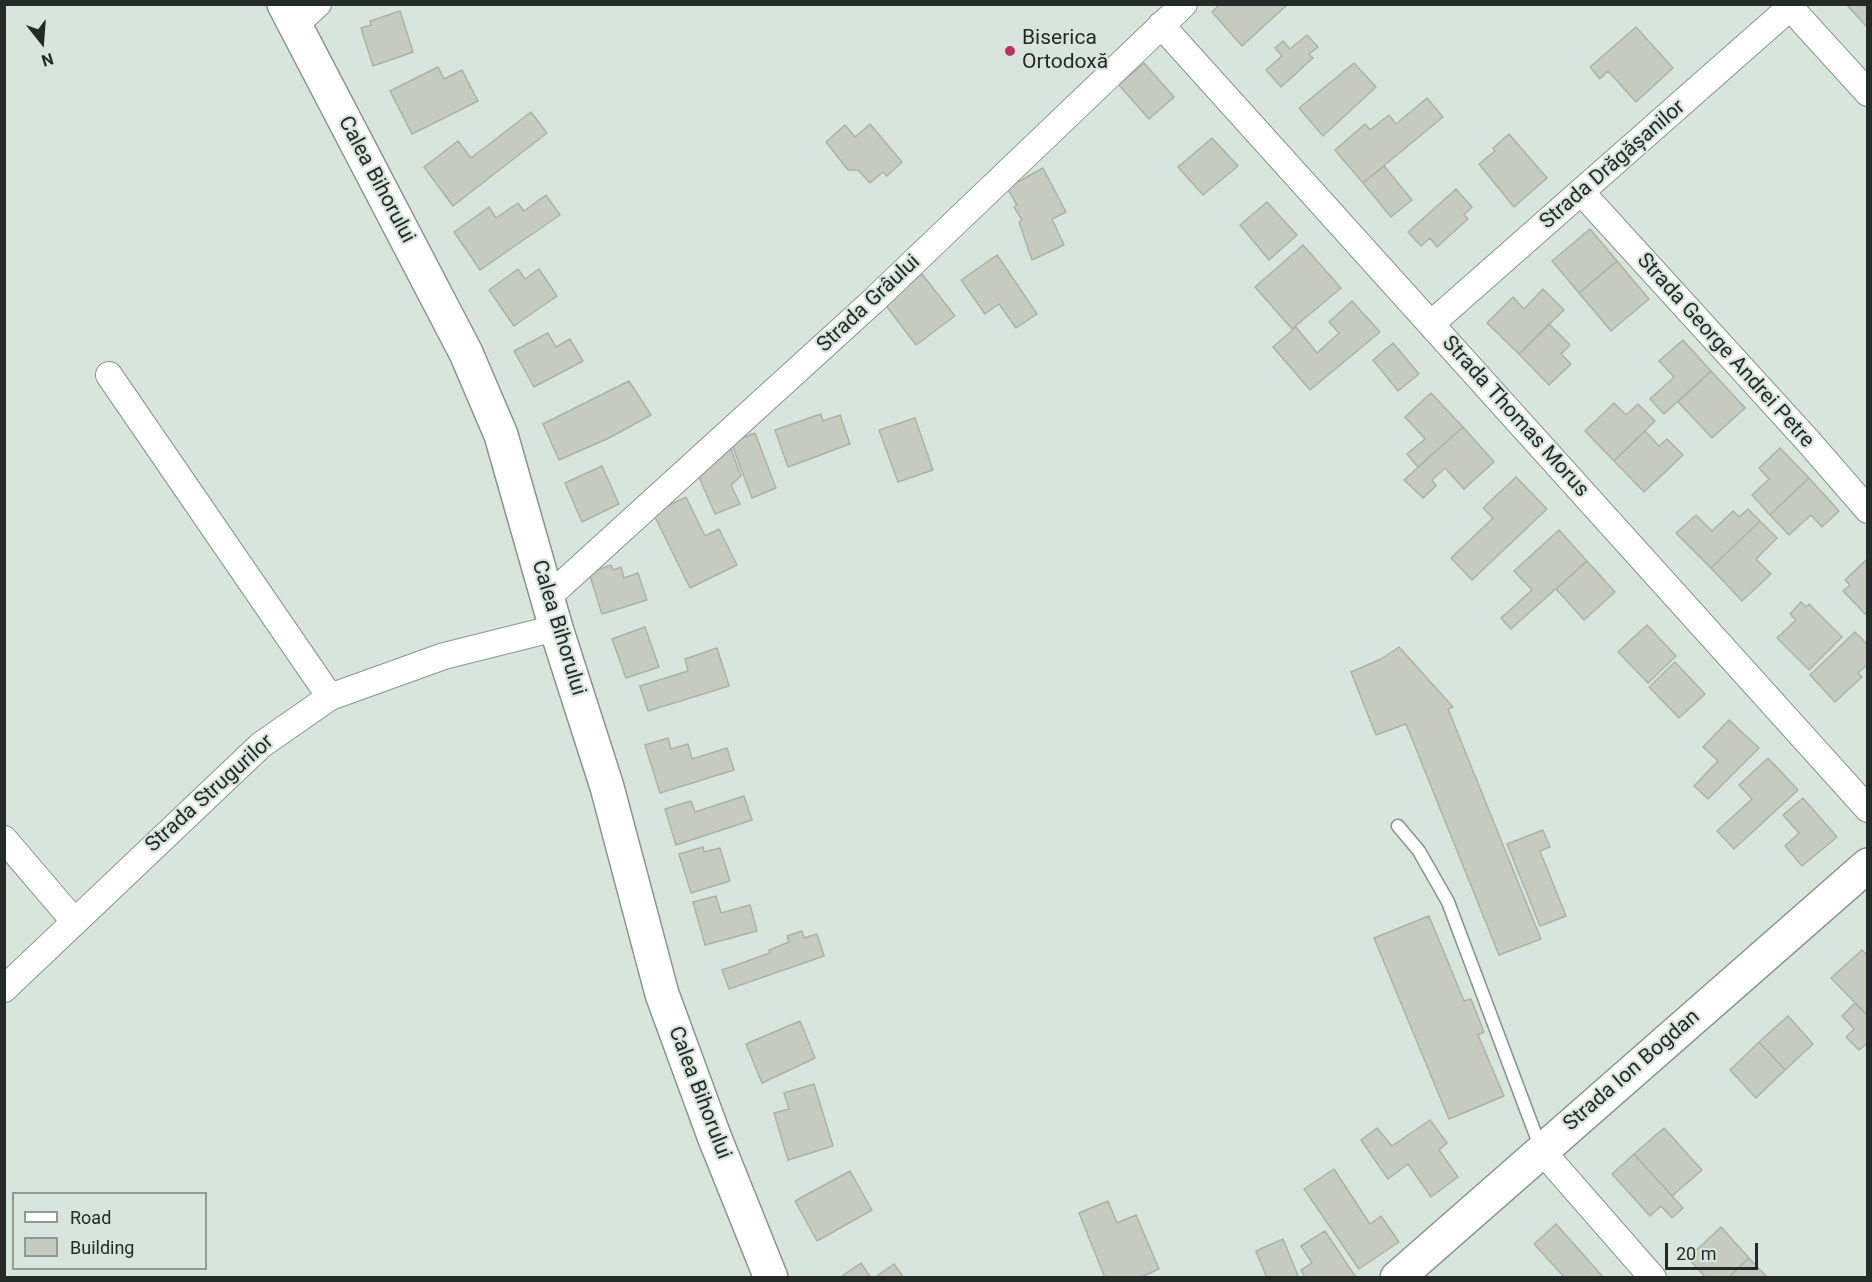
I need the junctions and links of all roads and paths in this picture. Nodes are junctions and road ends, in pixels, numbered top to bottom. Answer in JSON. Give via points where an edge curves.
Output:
{"nodes":[{"id":1,"x":1184,"y":4,"type":"edge"},
{"id":2,"x":1790,"y":6,"type":"edge"},
{"id":3,"x":299,"y":11,"type":"edge"},
{"id":4,"x":1161,"y":25,"type":"junction"},
{"id":5,"x":1868,"y":93,"type":"edge"},
{"id":6,"x":1582,"y":193,"type":"junction"},
{"id":7,"x":1431,"y":324,"type":"junction"},
{"id":8,"x":109,"y":375,"type":"dead end"},
{"id":9,"x":1868,"y":510,"type":"edge"},
{"id":10,"x":548,"y":597,"type":"junction"},
{"id":11,"x":556,"y":628,"type":"junction"},
{"id":12,"x":330,"y":697,"type":"junction"},
{"id":13,"x":1868,"y":809,"type":"edge"},
{"id":14,"x":1398,"y":826,"type":"dead end"},
{"id":15,"x":4,"y":839,"type":"edge"},
{"id":16,"x":1868,"y":865,"type":"edge"},
{"id":17,"x":74,"y":921,"type":"junction"},
{"id":18,"x":4,"y":989,"type":"edge"},
{"id":19,"x":1542,"y":1151,"type":"junction"},
{"id":20,"x":771,"y":1278,"type":"edge"},
{"id":21,"x":1398,"y":1278,"type":"edge"},
{"id":22,"x":1653,"y":1278,"type":"edge"}],
"edges":[{"from":1,"to":4,"type":"street","name":"Strada Grâului"},
{"from":2,"to":5,"type":"street"},
{"from":2,"to":6,"type":"street","name":"Strada Drăgășanilor"},
{"from":3,"to":10,"type":"main road","name":"Calea Bihorului","via":[[466,352],[501,435]]},
{"from":4,"to":7,"type":"street","name":"Strada Thomas Morus"},
{"from":4,"to":10,"type":"street","name":"Strada Grâului","via":[[872,302]]},
{"from":6,"to":7,"type":"street","name":"Strada Drăgășanilor"},
{"from":6,"to":9,"type":"street","name":"Strada George Andrei Petre"},
{"from":7,"to":13,"type":"street","name":"Strada Thomas Morus"},
{"from":8,"to":12,"type":"street"},
{"from":10,"to":11,"type":"main road","name":"Calea Bihorului"},
{"from":11,"to":12,"type":"street","name":"Strada Strugurilor","via":[[444,656]]},
{"from":11,"to":20,"type":"main road","name":"Calea Bihorului","via":[[607,788],[662,994]]},
{"from":12,"to":17,"type":"street","name":"Strada Strugurilor","via":[[261,745]]},
{"from":14,"to":19,"type":"lane","via":[[1419,851],[1448,902]]},
{"from":15,"to":17,"type":"street"},
{"from":16,"to":19,"type":"main road","name":"Strada Ion Bogdan"},
{"from":17,"to":18,"type":"street","name":"Strada Strugurilor"},
{"from":19,"to":21,"type":"main road","name":"Strada Ion Bogdan"},
{"from":19,"to":22,"type":"street"}]}
